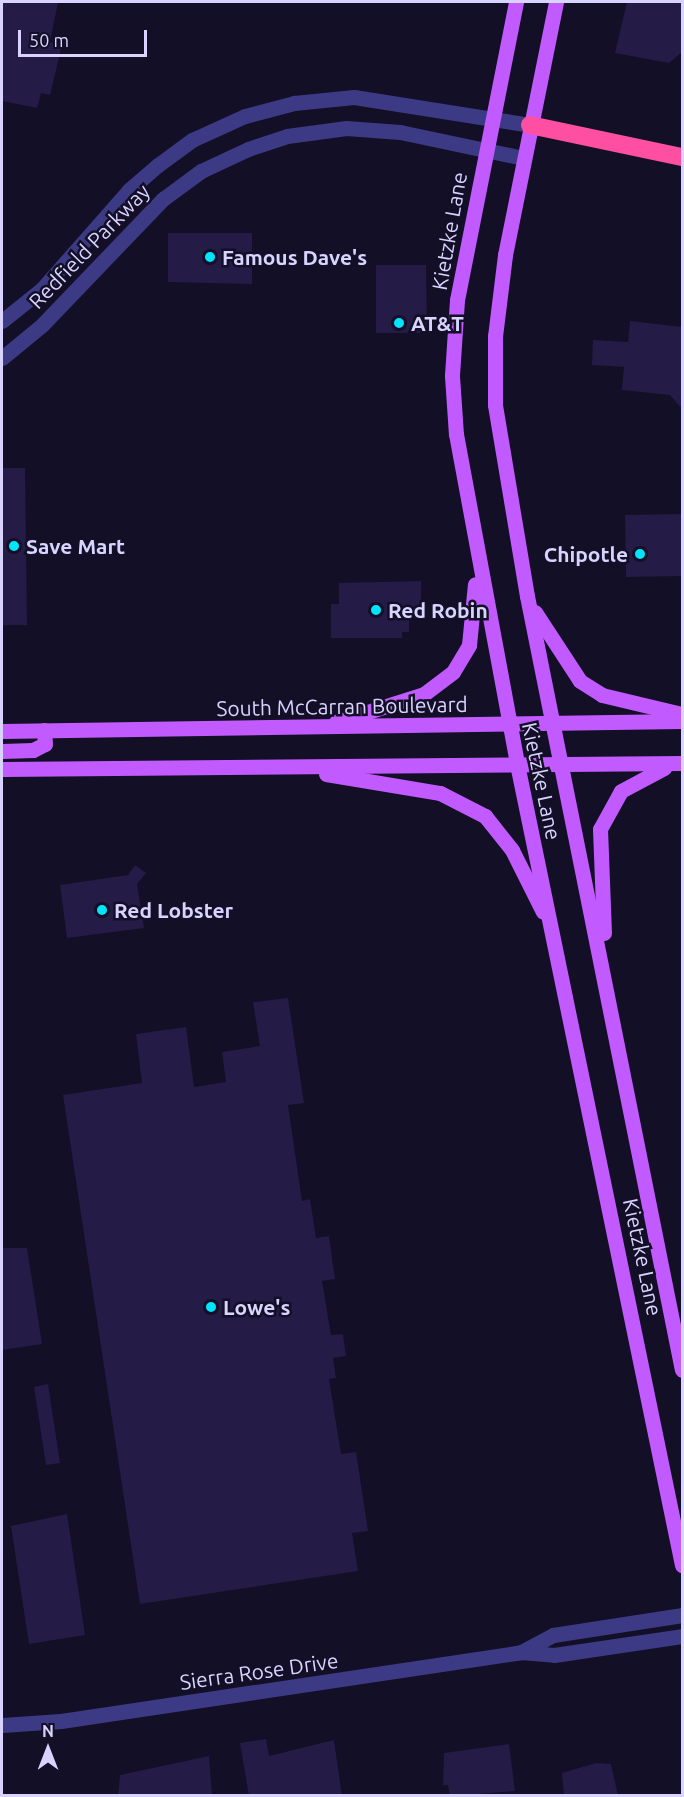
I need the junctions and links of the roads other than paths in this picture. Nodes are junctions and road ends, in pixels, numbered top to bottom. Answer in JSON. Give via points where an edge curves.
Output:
{"nodes":[{"id":1,"x":516,"y":2,"type":"edge"},
{"id":2,"x":555,"y":2,"type":"edge"},
{"id":3,"x":492,"y":117,"type":"junction"},
{"id":4,"x":530,"y":125,"type":"junction"},
{"id":5,"x":486,"y":150,"type":"junction"},
{"id":6,"x":682,"y":157,"type":"edge"},
{"id":7,"x":524,"y":158,"type":"junction"},
{"id":8,"x":2,"y":321,"type":"edge"},
{"id":9,"x":2,"y":358,"type":"edge"},
{"id":10,"x":468,"y":512,"type":"junction"},
{"id":11,"x":526,"y":596,"type":"junction"},
{"id":12,"x":682,"y":714,"type":"edge"},
{"id":13,"x":682,"y":721,"type":"edge"},
{"id":14,"x":509,"y":724,"type":"junction"},
{"id":15,"x":552,"y":724,"type":"junction"},
{"id":16,"x":316,"y":727,"type":"junction"},
{"id":17,"x":44,"y":730,"type":"junction"},
{"id":18,"x":2,"y":731,"type":"edge"},
{"id":19,"x":2,"y":751,"type":"edge"},
{"id":20,"x":563,"y":763,"type":"junction"},
{"id":21,"x":680,"y":763,"type":"edge"},
{"id":22,"x":517,"y":764,"type":"junction"},
{"id":23,"x":261,"y":767,"type":"junction"},
{"id":24,"x":2,"y":769,"type":"edge"},
{"id":25,"x":552,"y":932,"type":"junction"},
{"id":26,"x":604,"y":966,"type":"junction"},
{"id":27,"x":682,"y":1370,"type":"edge"},
{"id":28,"x":682,"y":1565,"type":"edge"},
{"id":29,"x":682,"y":1615,"type":"edge"},
{"id":30,"x":682,"y":1636,"type":"edge"},
{"id":31,"x":521,"y":1652,"type":"junction"},
{"id":32,"x":2,"y":1725,"type":"edge"}],
"edges":[{"from":1,"to":3,"type":"main road","name":"Kietzke Lane"},
{"from":2,"to":4,"type":"main road","name":"Kietzke Lane"},
{"from":3,"to":4,"type":"street","name":"Redfield Parkway"},
{"from":3,"to":5,"type":"main road","name":"Kietzke Lane"},
{"from":3,"to":8,"type":"street","name":"Redfield Parkway","via":[[354,98],[294,103],[226,123],[192,140],[129,190],[42,289]]},
{"from":4,"to":6,"type":"highway"},
{"from":4,"to":7,"type":"main road","name":"Kietzke Lane"},
{"from":5,"to":7,"type":"street","name":"Redfield Parkway"},
{"from":5,"to":9,"type":"street","name":"Redfield Parkway","via":[[346,128],[287,136],[228,156],[146,213],[42,325]]},
{"from":5,"to":10,"type":"main road","name":"Kietzke Lane","via":[[453,341],[456,434]]},
{"from":7,"to":11,"type":"main road","name":"Kietzke Lane","via":[[505,255],[494,360],[499,446]]},
{"from":10,"to":14,"type":"main road","name":"Kietzke Lane"},
{"from":10,"to":16,"type":"main road","via":[[475,586],[473,626],[462,660],[424,694]]},
{"from":11,"to":12,"type":"main road","via":[[580,681],[602,695]]},
{"from":11,"to":15,"type":"main road","name":"Kietzke Lane"},
{"from":13,"to":15,"type":"main road","name":"South McCarran Boulevard"},
{"from":14,"to":15,"type":"main road","name":"South McCarran Boulevard"},
{"from":14,"to":16,"type":"main road","name":"South McCarran Boulevard"},
{"from":14,"to":22,"type":"main road","name":"Kietzke Lane"},
{"from":15,"to":20,"type":"main road","name":"Kietzke Lane"},
{"from":16,"to":17,"type":"main road","name":"South McCarran Boulevard"},
{"from":17,"to":18,"type":"main road","name":"South McCarran Boulevard"},
{"from":17,"to":19,"type":"main road","via":[[45,744],[33,750]]},
{"from":20,"to":21,"type":"main road"},
{"from":20,"to":22,"type":"main road"},
{"from":20,"to":26,"type":"main road","name":"Kietzke Lane"},
{"from":21,"to":26,"type":"main road","via":[[635,779],[621,791],[600,829]]},
{"from":22,"to":23,"type":"main road"},
{"from":22,"to":25,"type":"main road","name":"Kietzke Lane"},
{"from":23,"to":24,"type":"main road"},
{"from":23,"to":25,"type":"main road","via":[[440,793],[485,816],[512,850]]},
{"from":25,"to":28,"type":"main road","name":"Kietzke Lane"},
{"from":26,"to":27,"type":"main road","name":"Kietzke Lane"},
{"from":29,"to":31,"type":"street","name":"Sierra Rose Drive","via":[[553,1635]]},
{"from":30,"to":31,"type":"street","name":"Sierra Rose Drive","via":[[554,1654]]},
{"from":31,"to":32,"type":"street","name":"Sierra Rose Drive","via":[[61,1721]]}]}
